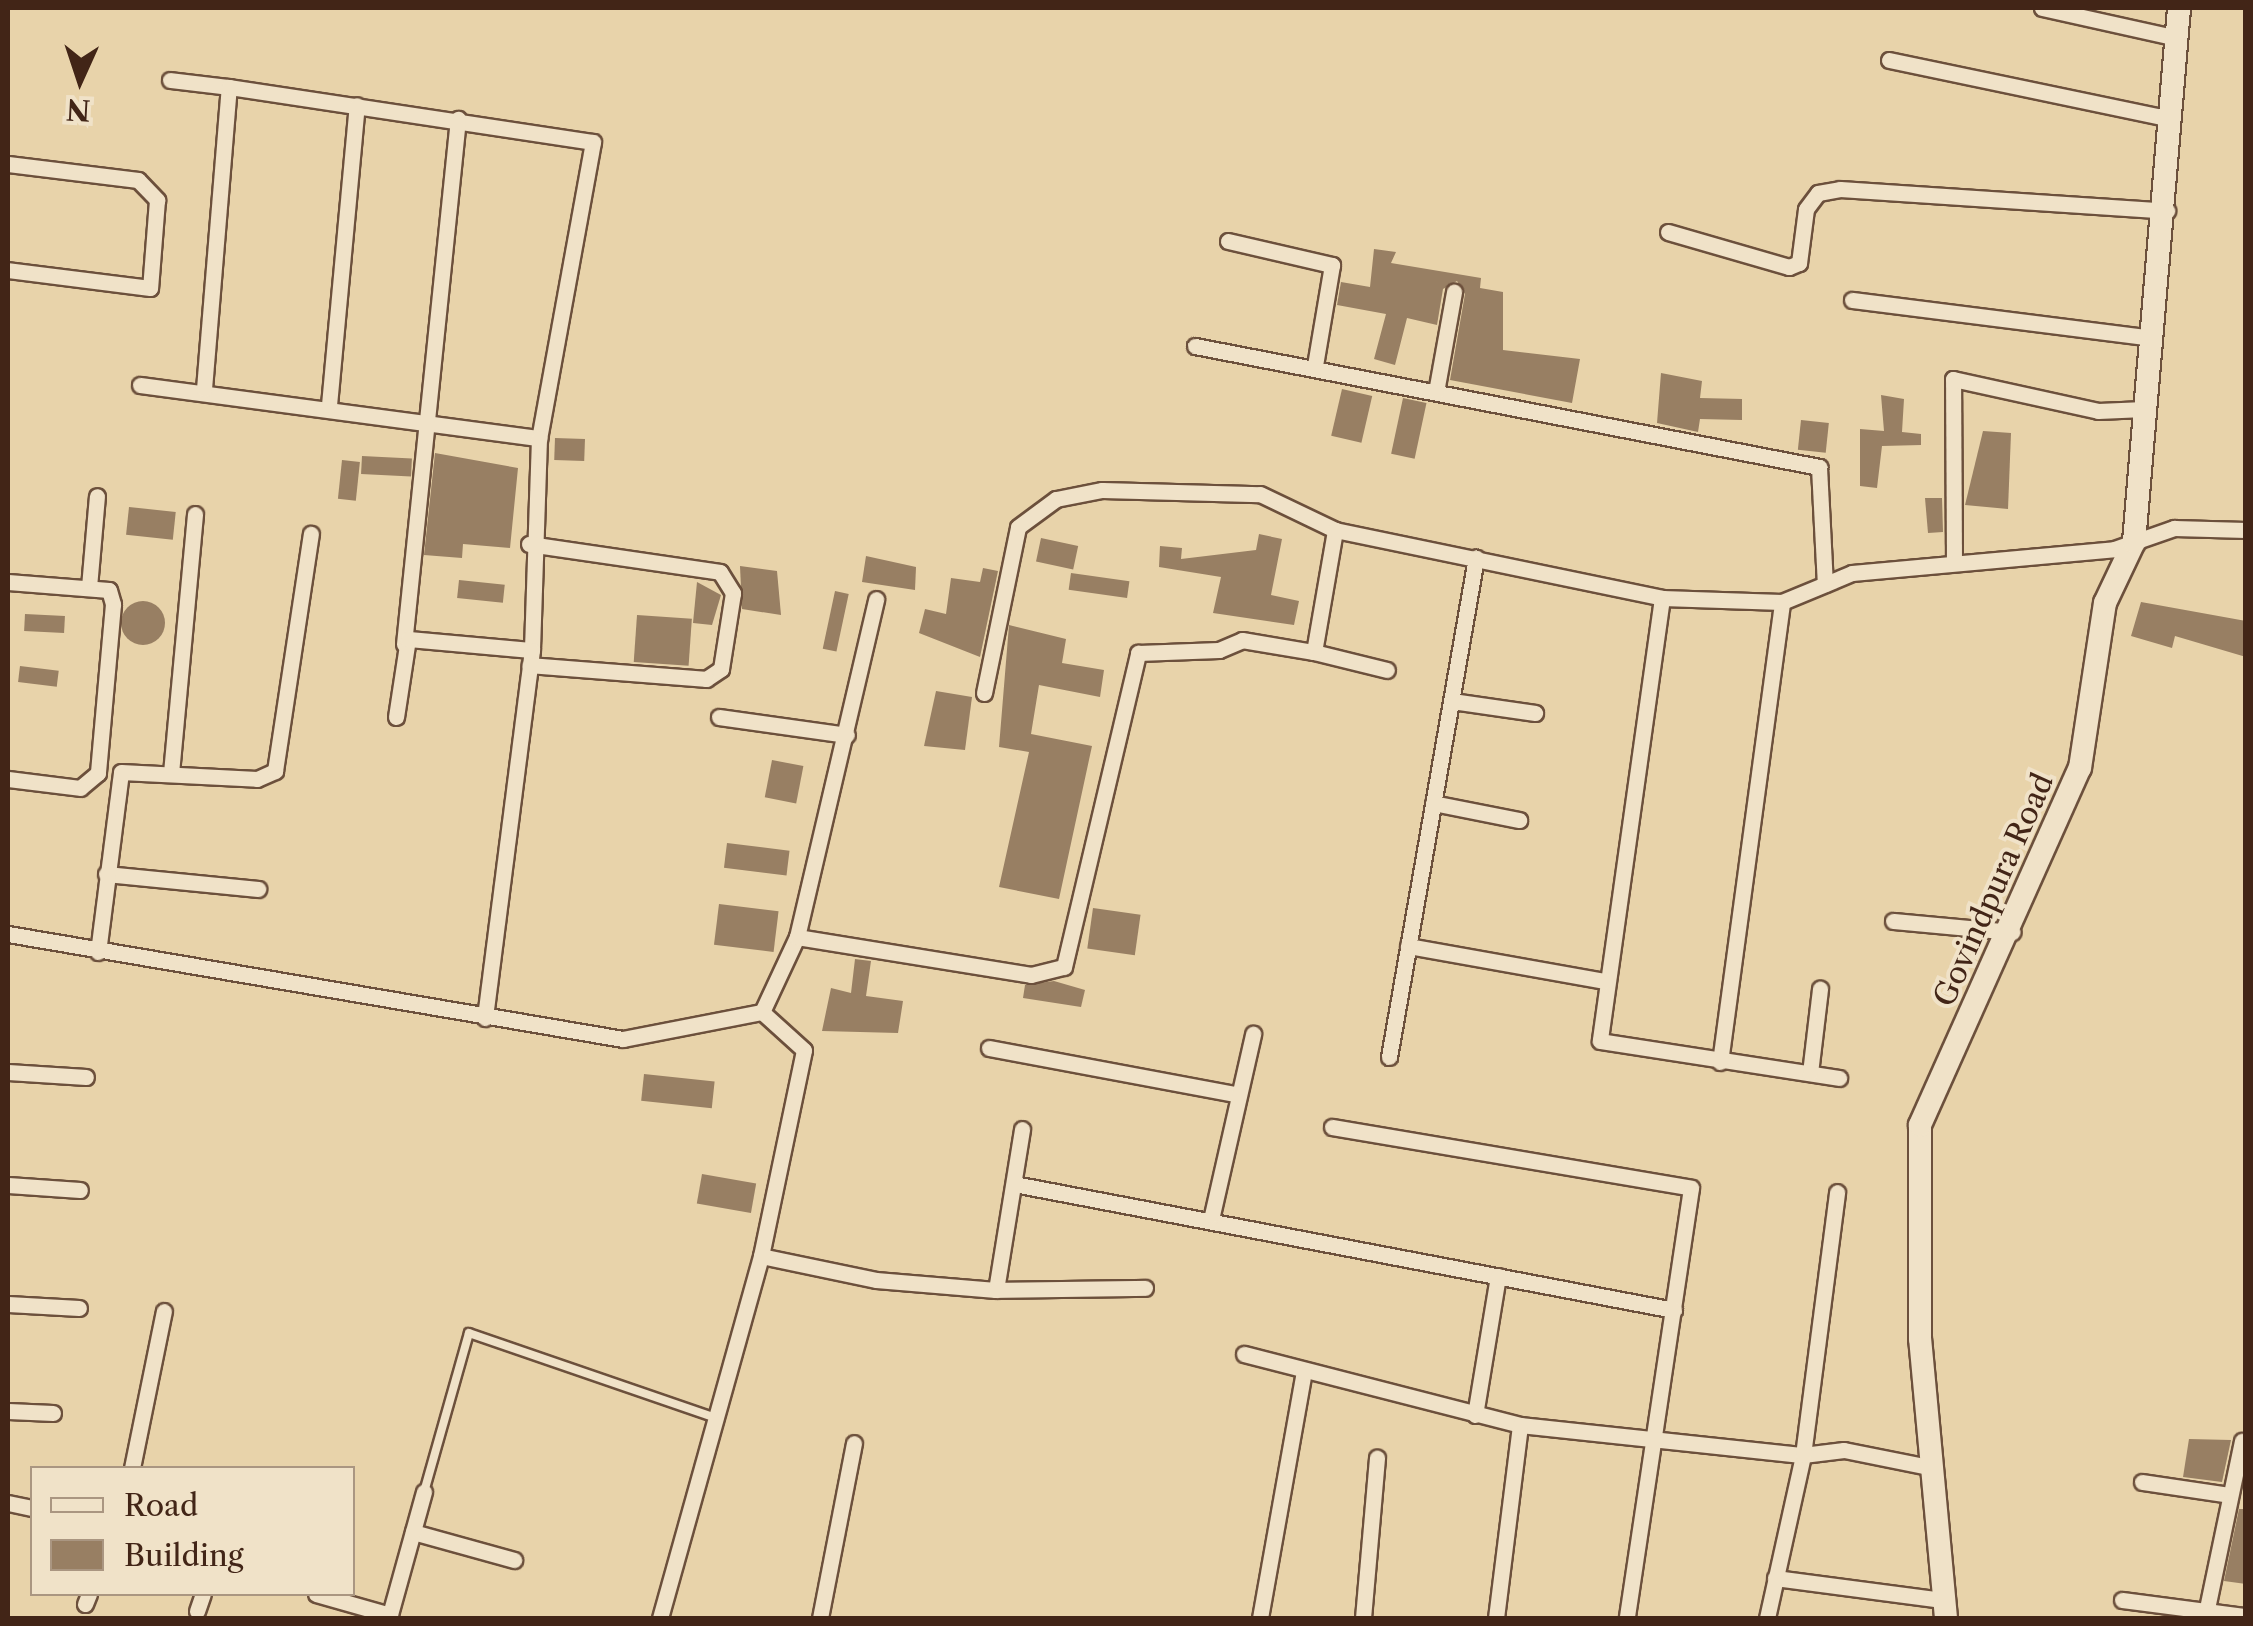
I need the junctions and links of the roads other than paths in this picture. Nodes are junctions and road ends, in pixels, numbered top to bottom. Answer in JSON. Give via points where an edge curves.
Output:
{"nodes":[{"id":1,"x":2042,"y":8,"type":"edge"},
{"id":2,"x":2179,"y":8,"type":"edge"},
{"id":3,"x":2177,"y":38,"type":"junction"},
{"id":4,"x":1888,"y":60,"type":"dead end"},
{"id":5,"x":170,"y":80,"type":"dead end"},
{"id":6,"x":229,"y":87,"type":"junction"},
{"id":7,"x":357,"y":105,"type":"junction"},
{"id":8,"x":458,"y":119,"type":"junction"},
{"id":9,"x":2172,"y":119,"type":"junction"},
{"id":10,"x":8,"y":164,"type":"edge"},
{"id":11,"x":2167,"y":212,"type":"junction"},
{"id":12,"x":1668,"y":232,"type":"dead end"},
{"id":13,"x":1228,"y":242,"type":"dead end"},
{"id":14,"x":8,"y":270,"type":"edge"},
{"id":15,"x":1454,"y":292,"type":"dead end"},
{"id":16,"x":1852,"y":300,"type":"dead end"},
{"id":17,"x":2154,"y":338,"type":"junction"},
{"id":18,"x":1195,"y":346,"type":"dead end"},
{"id":19,"x":1314,"y":366,"type":"junction"},
{"id":20,"x":140,"y":385,"type":"dead end"},
{"id":21,"x":204,"y":389,"type":"junction"},
{"id":22,"x":1436,"y":392,"type":"junction"},
{"id":23,"x":330,"y":404,"type":"junction"},
{"id":24,"x":2144,"y":409,"type":"junction"},
{"id":25,"x":425,"y":416,"type":"junction"},
{"id":26,"x":539,"y":438,"type":"junction"},
{"id":27,"x":97,"y":496,"type":"dead end"},
{"id":28,"x":195,"y":514,"type":"dead end"},
{"id":29,"x":1335,"y":530,"type":"junction"},
{"id":30,"x":2246,"y":530,"type":"edge"},
{"id":31,"x":311,"y":534,"type":"dead end"},
{"id":32,"x":2134,"y":542,"type":"junction"},
{"id":33,"x":529,"y":544,"type":"junction"},
{"id":34,"x":1476,"y":558,"type":"junction"},
{"id":35,"x":1954,"y":560,"type":"junction"},
{"id":36,"x":8,"y":582,"type":"edge"},
{"id":37,"x":1825,"y":584,"type":"junction"},
{"id":38,"x":89,"y":587,"type":"junction"},
{"id":39,"x":1662,"y":598,"type":"junction"},
{"id":40,"x":876,"y":599,"type":"dead end"},
{"id":41,"x":1782,"y":602,"type":"junction"},
{"id":42,"x":404,"y":644,"type":"junction"},
{"id":43,"x":1314,"y":652,"type":"junction"},
{"id":44,"x":531,"y":658,"type":"junction"},
{"id":45,"x":1387,"y":670,"type":"dead end"},
{"id":46,"x":984,"y":693,"type":"dead end"},
{"id":47,"x":1452,"y":701,"type":"junction"},
{"id":48,"x":1535,"y":713,"type":"dead end"},
{"id":49,"x":396,"y":717,"type":"dead end"},
{"id":50,"x":719,"y":717,"type":"dead end"},
{"id":51,"x":847,"y":735,"type":"junction"},
{"id":52,"x":171,"y":773,"type":"junction"},
{"id":53,"x":8,"y":779,"type":"edge"},
{"id":54,"x":1433,"y":803,"type":"junction"},
{"id":55,"x":1520,"y":820,"type":"dead end"},
{"id":56,"x":106,"y":874,"type":"junction"},
{"id":57,"x":258,"y":889,"type":"dead end"},
{"id":58,"x":1893,"y":921,"type":"dead end"},
{"id":59,"x":2012,"y":932,"type":"junction"},
{"id":60,"x":8,"y":934,"type":"edge"},
{"id":61,"x":798,"y":938,"type":"junction"},
{"id":62,"x":1408,"y":946,"type":"junction"},
{"id":63,"x":98,"y":952,"type":"junction"},
{"id":64,"x":1605,"y":981,"type":"junction"},
{"id":65,"x":1820,"y":989,"type":"dead end"},
{"id":66,"x":762,"y":1012,"type":"junction"},
{"id":67,"x":486,"y":1018,"type":"junction"},
{"id":68,"x":1253,"y":1034,"type":"dead end"},
{"id":69,"x":989,"y":1048,"type":"dead end"},
{"id":70,"x":1388,"y":1057,"type":"dead end"},
{"id":71,"x":1720,"y":1062,"type":"junction"},
{"id":72,"x":8,"y":1072,"type":"edge"},
{"id":73,"x":1810,"y":1074,"type":"junction"},
{"id":74,"x":86,"y":1077,"type":"dead end"},
{"id":75,"x":1838,"y":1078,"type":"dead end"},
{"id":76,"x":1239,"y":1095,"type":"junction"},
{"id":77,"x":1332,"y":1127,"type":"dead end"},
{"id":78,"x":1022,"y":1129,"type":"dead end"},
{"id":79,"x":1014,"y":1184,"type":"junction"},
{"id":80,"x":8,"y":1186,"type":"edge"},
{"id":81,"x":80,"y":1190,"type":"dead end"},
{"id":82,"x":1838,"y":1192,"type":"dead end"},
{"id":83,"x":1212,"y":1215,"type":"junction"},
{"id":84,"x":761,"y":1256,"type":"junction"},
{"id":85,"x":1498,"y":1276,"type":"junction"},
{"id":86,"x":1145,"y":1288,"type":"dead end"},
{"id":87,"x":996,"y":1290,"type":"junction"},
{"id":88,"x":8,"y":1304,"type":"edge"},
{"id":89,"x":78,"y":1308,"type":"dead end"},
{"id":90,"x":1674,"y":1310,"type":"junction"},
{"id":91,"x":164,"y":1311,"type":"dead end"},
{"id":92,"x":1244,"y":1354,"type":"dead end"},
{"id":93,"x":1304,"y":1372,"type":"junction"},
{"id":94,"x":8,"y":1410,"type":"edge"},
{"id":95,"x":52,"y":1413,"type":"dead end"},
{"id":96,"x":1475,"y":1415,"type":"junction"},
{"id":97,"x":713,"y":1416,"type":"junction"},
{"id":98,"x":1520,"y":1425,"type":"junction"},
{"id":99,"x":1654,"y":1434,"type":"junction"},
{"id":100,"x":2242,"y":1441,"type":"dead end"},
{"id":101,"x":854,"y":1444,"type":"dead end"},
{"id":102,"x":1803,"y":1456,"type":"junction"},
{"id":103,"x":1377,"y":1458,"type":"dead end"},
{"id":104,"x":132,"y":1466,"type":"edge"},
{"id":105,"x":1930,"y":1468,"type":"junction"},
{"id":106,"x":2142,"y":1482,"type":"dead end"},
{"id":107,"x":424,"y":1492,"type":"joint"},
{"id":108,"x":2230,"y":1495,"type":"junction"},
{"id":109,"x":413,"y":1532,"type":"junction"},
{"id":110,"x":514,"y":1560,"type":"dead end"},
{"id":111,"x":1775,"y":1578,"type":"junction"},
{"id":112,"x":202,"y":1596,"type":"edge"},
{"id":113,"x":323,"y":1596,"type":"edge"},
{"id":114,"x":2122,"y":1600,"type":"dead end"},
{"id":115,"x":1944,"y":1609,"type":"edge"},
{"id":116,"x":197,"y":1611,"type":"dead end"},
{"id":117,"x":2206,"y":1614,"type":"edge"},
{"id":118,"x":390,"y":1616,"type":"edge"},
{"id":119,"x":2246,"y":1616,"type":"edge"},
{"id":120,"x":660,"y":1618,"type":"edge"},
{"id":121,"x":820,"y":1618,"type":"edge"},
{"id":122,"x":1260,"y":1618,"type":"edge"},
{"id":123,"x":1363,"y":1618,"type":"edge"},
{"id":124,"x":1496,"y":1618,"type":"edge"},
{"id":125,"x":1627,"y":1618,"type":"edge"},
{"id":126,"x":1767,"y":1618,"type":"edge"}],
"edges":[{"from":1,"to":3,"type":"street"},
{"from":2,"to":3,"type":"street","name":"Govindpura Road"},
{"from":3,"to":9,"type":"street","name":"Govindpura Road"},
{"from":4,"to":9,"type":"street"},
{"from":5,"to":6,"type":"street"},
{"from":6,"to":7,"type":"street"},
{"from":6,"to":21,"type":"street"},
{"from":7,"to":8,"type":"street"},
{"from":7,"to":23,"type":"street"},
{"from":8,"to":25,"type":"street"},
{"from":8,"to":26,"type":"street","via":[[593,142]]},
{"from":9,"to":11,"type":"street","name":"Govindpura Road"},
{"from":10,"to":14,"type":"street","via":[[138,180],[157,200],[150,288]]},
{"from":11,"to":12,"type":"street","via":[[1840,188],[1818,193],[1806,209],[1799,262],[1790,267]]},
{"from":11,"to":17,"type":"street","name":"Govindpura Road"},
{"from":13,"to":19,"type":"street","via":[[1332,265]]},
{"from":15,"to":22,"type":"street"},
{"from":16,"to":17,"type":"street"},
{"from":17,"to":24,"type":"street","name":"Govindpura Road"},
{"from":18,"to":19,"type":"street"},
{"from":19,"to":22,"type":"street"},
{"from":20,"to":21,"type":"street"},
{"from":21,"to":23,"type":"street"},
{"from":22,"to":37,"type":"street","via":[[1819,468]]},
{"from":23,"to":25,"type":"street"},
{"from":24,"to":32,"type":"street","name":"Govindpura Road","via":[[2146,477]]},
{"from":24,"to":35,"type":"street","via":[[2098,411],[1953,379]]},
{"from":25,"to":26,"type":"street"},
{"from":25,"to":42,"type":"street"},
{"from":26,"to":33,"type":"street"},
{"from":27,"to":38,"type":"street"},
{"from":28,"to":52,"type":"street"},
{"from":29,"to":34,"type":"street"},
{"from":29,"to":43,"type":"street"},
{"from":29,"to":46,"type":"street","via":[[1260,494],[1136,489],[1056,499],[1018,527]]},
{"from":30,"to":32,"type":"street","via":[[2174,528]]},
{"from":31,"to":52,"type":"street","via":[[274,770],[256,780]]},
{"from":32,"to":35,"type":"street"},
{"from":32,"to":59,"type":"street","name":"Govindpura Road","via":[[2105,604],[2080,768]]},
{"from":33,"to":44,"type":"street"},
{"from":33,"to":44,"type":"street","via":[[720,572],[733,594],[720,668],[706,679]]},
{"from":34,"to":39,"type":"street"},
{"from":34,"to":47,"type":"street"},
{"from":35,"to":37,"type":"street"},
{"from":36,"to":38,"type":"street"},
{"from":37,"to":41,"type":"street"},
{"from":38,"to":53,"type":"street","via":[[109,590],[113,604],[98,773],[80,788]]},
{"from":39,"to":41,"type":"street"},
{"from":39,"to":64,"type":"street"},
{"from":40,"to":51,"type":"street"},
{"from":41,"to":71,"type":"street"},
{"from":42,"to":44,"type":"street"},
{"from":42,"to":49,"type":"street"},
{"from":43,"to":45,"type":"street"},
{"from":43,"to":61,"type":"street","via":[[1242,640],[1219,650],[1138,653],[1064,967],[1031,975]]},
{"from":44,"to":67,"type":"street"},
{"from":47,"to":48,"type":"street"},
{"from":47,"to":54,"type":"street"},
{"from":50,"to":51,"type":"street"},
{"from":51,"to":61,"type":"street"},
{"from":52,"to":56,"type":"street","via":[[126,770],[116,779]]},
{"from":54,"to":55,"type":"street"},
{"from":54,"to":62,"type":"street"},
{"from":56,"to":57,"type":"street"},
{"from":56,"to":63,"type":"street"},
{"from":58,"to":59,"type":"street"},
{"from":59,"to":105,"type":"street","name":"Govindpura Road","via":[[1920,1125]]},
{"from":60,"to":63,"type":"street"},
{"from":61,"to":66,"type":"street"},
{"from":62,"to":64,"type":"street"},
{"from":62,"to":70,"type":"street"},
{"from":63,"to":67,"type":"street"},
{"from":64,"to":71,"type":"street","via":[[1600,1041]]},
{"from":65,"to":73,"type":"street"},
{"from":66,"to":67,"type":"street","via":[[622,1039]]},
{"from":66,"to":84,"type":"street","via":[[804,1050]]},
{"from":68,"to":76,"type":"street"},
{"from":69,"to":76,"type":"street"},
{"from":71,"to":73,"type":"street"},
{"from":72,"to":74,"type":"street"},
{"from":73,"to":75,"type":"street"},
{"from":76,"to":83,"type":"street"},
{"from":77,"to":90,"type":"street","via":[[1691,1188]]},
{"from":78,"to":79,"type":"street"},
{"from":79,"to":83,"type":"street"},
{"from":79,"to":87,"type":"street"},
{"from":80,"to":81,"type":"street"},
{"from":82,"to":102,"type":"street"},
{"from":83,"to":85,"type":"street"},
{"from":84,"to":87,"type":"street","via":[[876,1280]]},
{"from":84,"to":97,"type":"street"},
{"from":85,"to":90,"type":"street"},
{"from":85,"to":96,"type":"street"},
{"from":86,"to":87,"type":"street"},
{"from":88,"to":89,"type":"street"},
{"from":90,"to":99,"type":"street"},
{"from":91,"to":104,"type":"street"},
{"from":92,"to":93,"type":"street"},
{"from":93,"to":96,"type":"street"},
{"from":93,"to":122,"type":"street"},
{"from":94,"to":95,"type":"street"},
{"from":96,"to":98,"type":"street"},
{"from":97,"to":107,"type":"lane","via":[[469,1333]]},
{"from":97,"to":120,"type":"street"},
{"from":98,"to":99,"type":"street"},
{"from":98,"to":124,"type":"street"},
{"from":99,"to":102,"type":"street"},
{"from":99,"to":125,"type":"street"},
{"from":100,"to":108,"type":"street"},
{"from":101,"to":121,"type":"street"},
{"from":102,"to":105,"type":"street","via":[[1844,1450]]},
{"from":102,"to":111,"type":"street"},
{"from":103,"to":123,"type":"street"},
{"from":105,"to":115,"type":"street","name":"Govindpura Road"},
{"from":106,"to":108,"type":"street"},
{"from":107,"to":109,"type":"street"},
{"from":108,"to":117,"type":"street"},
{"from":109,"to":110,"type":"street"},
{"from":109,"to":118,"type":"street"},
{"from":111,"to":115,"type":"street"},
{"from":111,"to":126,"type":"street"},
{"from":112,"to":116,"type":"street"},
{"from":113,"to":118,"type":"street"},
{"from":114,"to":117,"type":"street"},
{"from":117,"to":119,"type":"street"}]}
